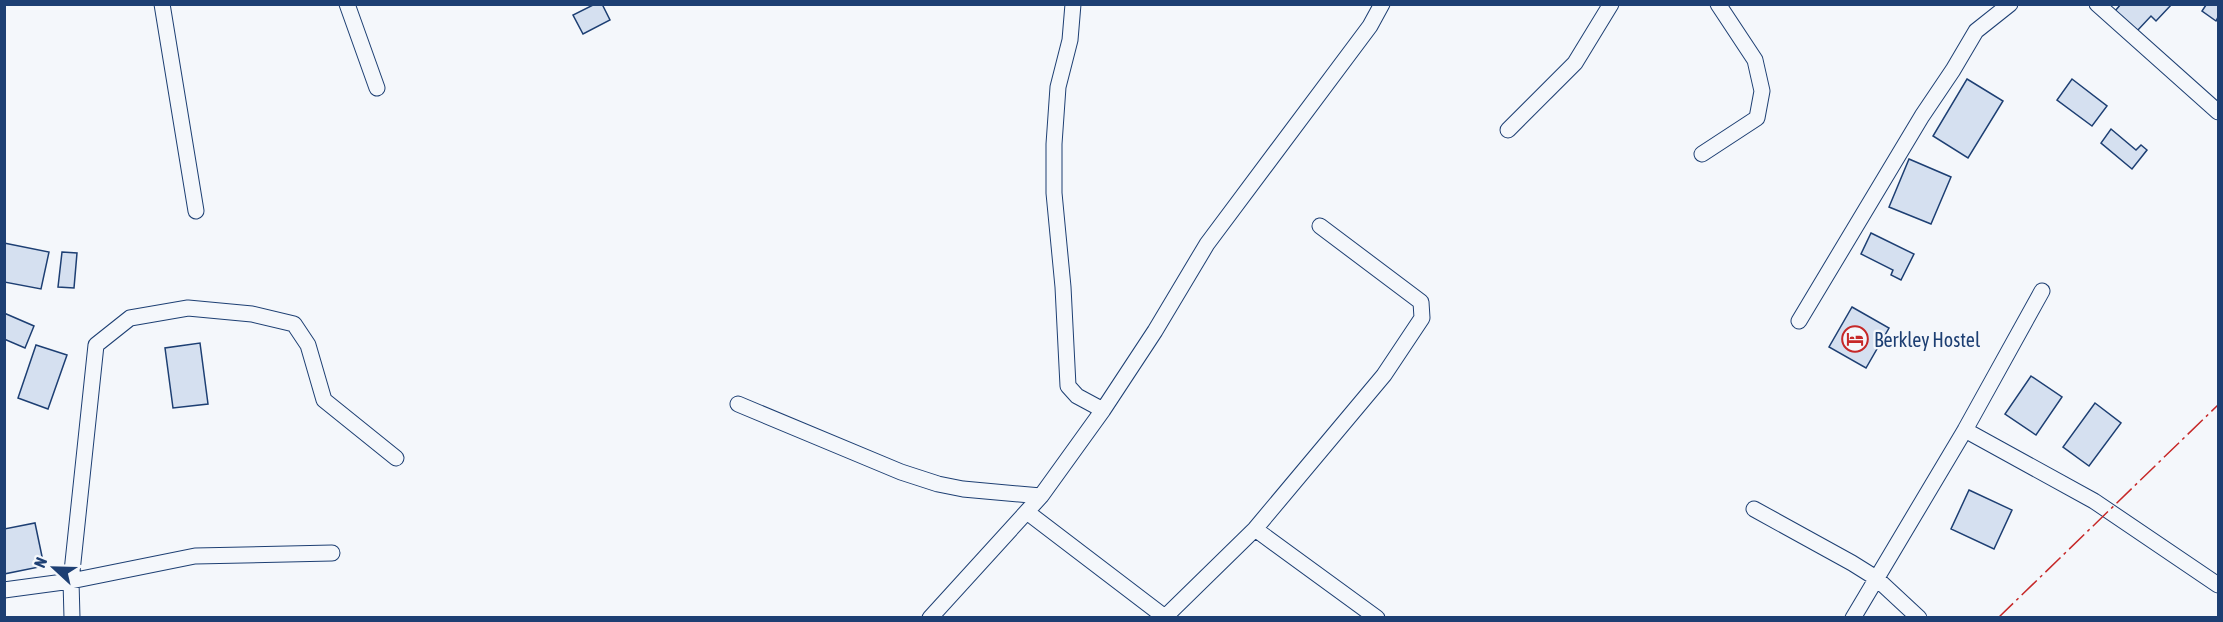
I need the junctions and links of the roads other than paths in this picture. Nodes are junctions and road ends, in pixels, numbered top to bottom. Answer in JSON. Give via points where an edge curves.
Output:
{"nodes":[{"id":1,"x":162,"y":4,"type":"edge"},
{"id":2,"x":346,"y":4,"type":"edge"},
{"id":3,"x":1073,"y":4,"type":"edge"},
{"id":4,"x":1382,"y":4,"type":"edge"},
{"id":5,"x":1611,"y":4,"type":"edge"},
{"id":6,"x":1718,"y":4,"type":"edge"},
{"id":7,"x":2010,"y":4,"type":"edge"},
{"id":8,"x":2097,"y":4,"type":"edge"},
{"id":9,"x":376,"y":88,"type":"dead end"},
{"id":10,"x":2218,"y":112,"type":"edge"},
{"id":11,"x":1508,"y":130,"type":"dead end"},
{"id":12,"x":1702,"y":154,"type":"dead end"},
{"id":13,"x":196,"y":211,"type":"dead end"},
{"id":14,"x":1320,"y":226,"type":"dead end"},
{"id":15,"x":2042,"y":291,"type":"dead end"},
{"id":16,"x":1799,"y":321,"type":"dead end"},
{"id":17,"x":738,"y":404,"type":"dead end"},
{"id":18,"x":1102,"y":410,"type":"junction"},
{"id":19,"x":1965,"y":430,"type":"junction"},
{"id":20,"x":396,"y":458,"type":"dead end"},
{"id":21,"x":1041,"y":496,"type":"junction"},
{"id":22,"x":1754,"y":509,"type":"dead end"},
{"id":23,"x":1028,"y":512,"type":"junction"},
{"id":24,"x":1255,"y":529,"type":"junction"},
{"id":25,"x":333,"y":553,"type":"dead end"},
{"id":26,"x":1876,"y":578,"type":"junction"},
{"id":27,"x":71,"y":581,"type":"junction"},
{"id":28,"x":2218,"y":585,"type":"edge"},
{"id":29,"x":4,"y":590,"type":"edge"},
{"id":30,"x":1166,"y":617,"type":"edge"},
{"id":31,"x":72,"y":618,"type":"edge"},
{"id":32,"x":930,"y":618,"type":"edge"},
{"id":33,"x":1377,"y":618,"type":"edge"},
{"id":34,"x":1853,"y":618,"type":"edge"},
{"id":35,"x":1919,"y":618,"type":"edge"}],
"edges":[{"from":1,"to":13,"type":"street"},
{"from":2,"to":9,"type":"street"},
{"from":3,"to":18,"type":"street","via":[[1070,40],[1058,87],[1054,144],[1066,366],[1068,386]]},
{"from":4,"to":18,"type":"street","via":[[1370,26],[1207,244]]},
{"from":5,"to":11,"type":"street","via":[[1575,63]]},
{"from":6,"to":12,"type":"street","via":[[1755,60],[1762,92],[1757,118]]},
{"from":7,"to":16,"type":"street","via":[[1976,31]]},
{"from":8,"to":10,"type":"street"},
{"from":14,"to":24,"type":"street","via":[[1421,302],[1422,318],[1384,375]]},
{"from":15,"to":19,"type":"street"},
{"from":17,"to":21,"type":"street","via":[[938,484]]},
{"from":18,"to":21,"type":"street"},
{"from":19,"to":26,"type":"street"},
{"from":19,"to":28,"type":"street","via":[[2094,501]]},
{"from":20,"to":27,"type":"street","via":[[324,400],[308,345],[294,324],[252,314],[188,308],[130,318],[96,345]]},
{"from":21,"to":23,"type":"street"},
{"from":22,"to":26,"type":"street"},
{"from":23,"to":30,"type":"street"},
{"from":23,"to":32,"type":"street"},
{"from":24,"to":30,"type":"street"},
{"from":24,"to":33,"type":"street"},
{"from":25,"to":27,"type":"street","via":[[195,556]]},
{"from":26,"to":34,"type":"street"},
{"from":26,"to":35,"type":"street"},
{"from":27,"to":29,"type":"street"},
{"from":27,"to":31,"type":"street"}]}
